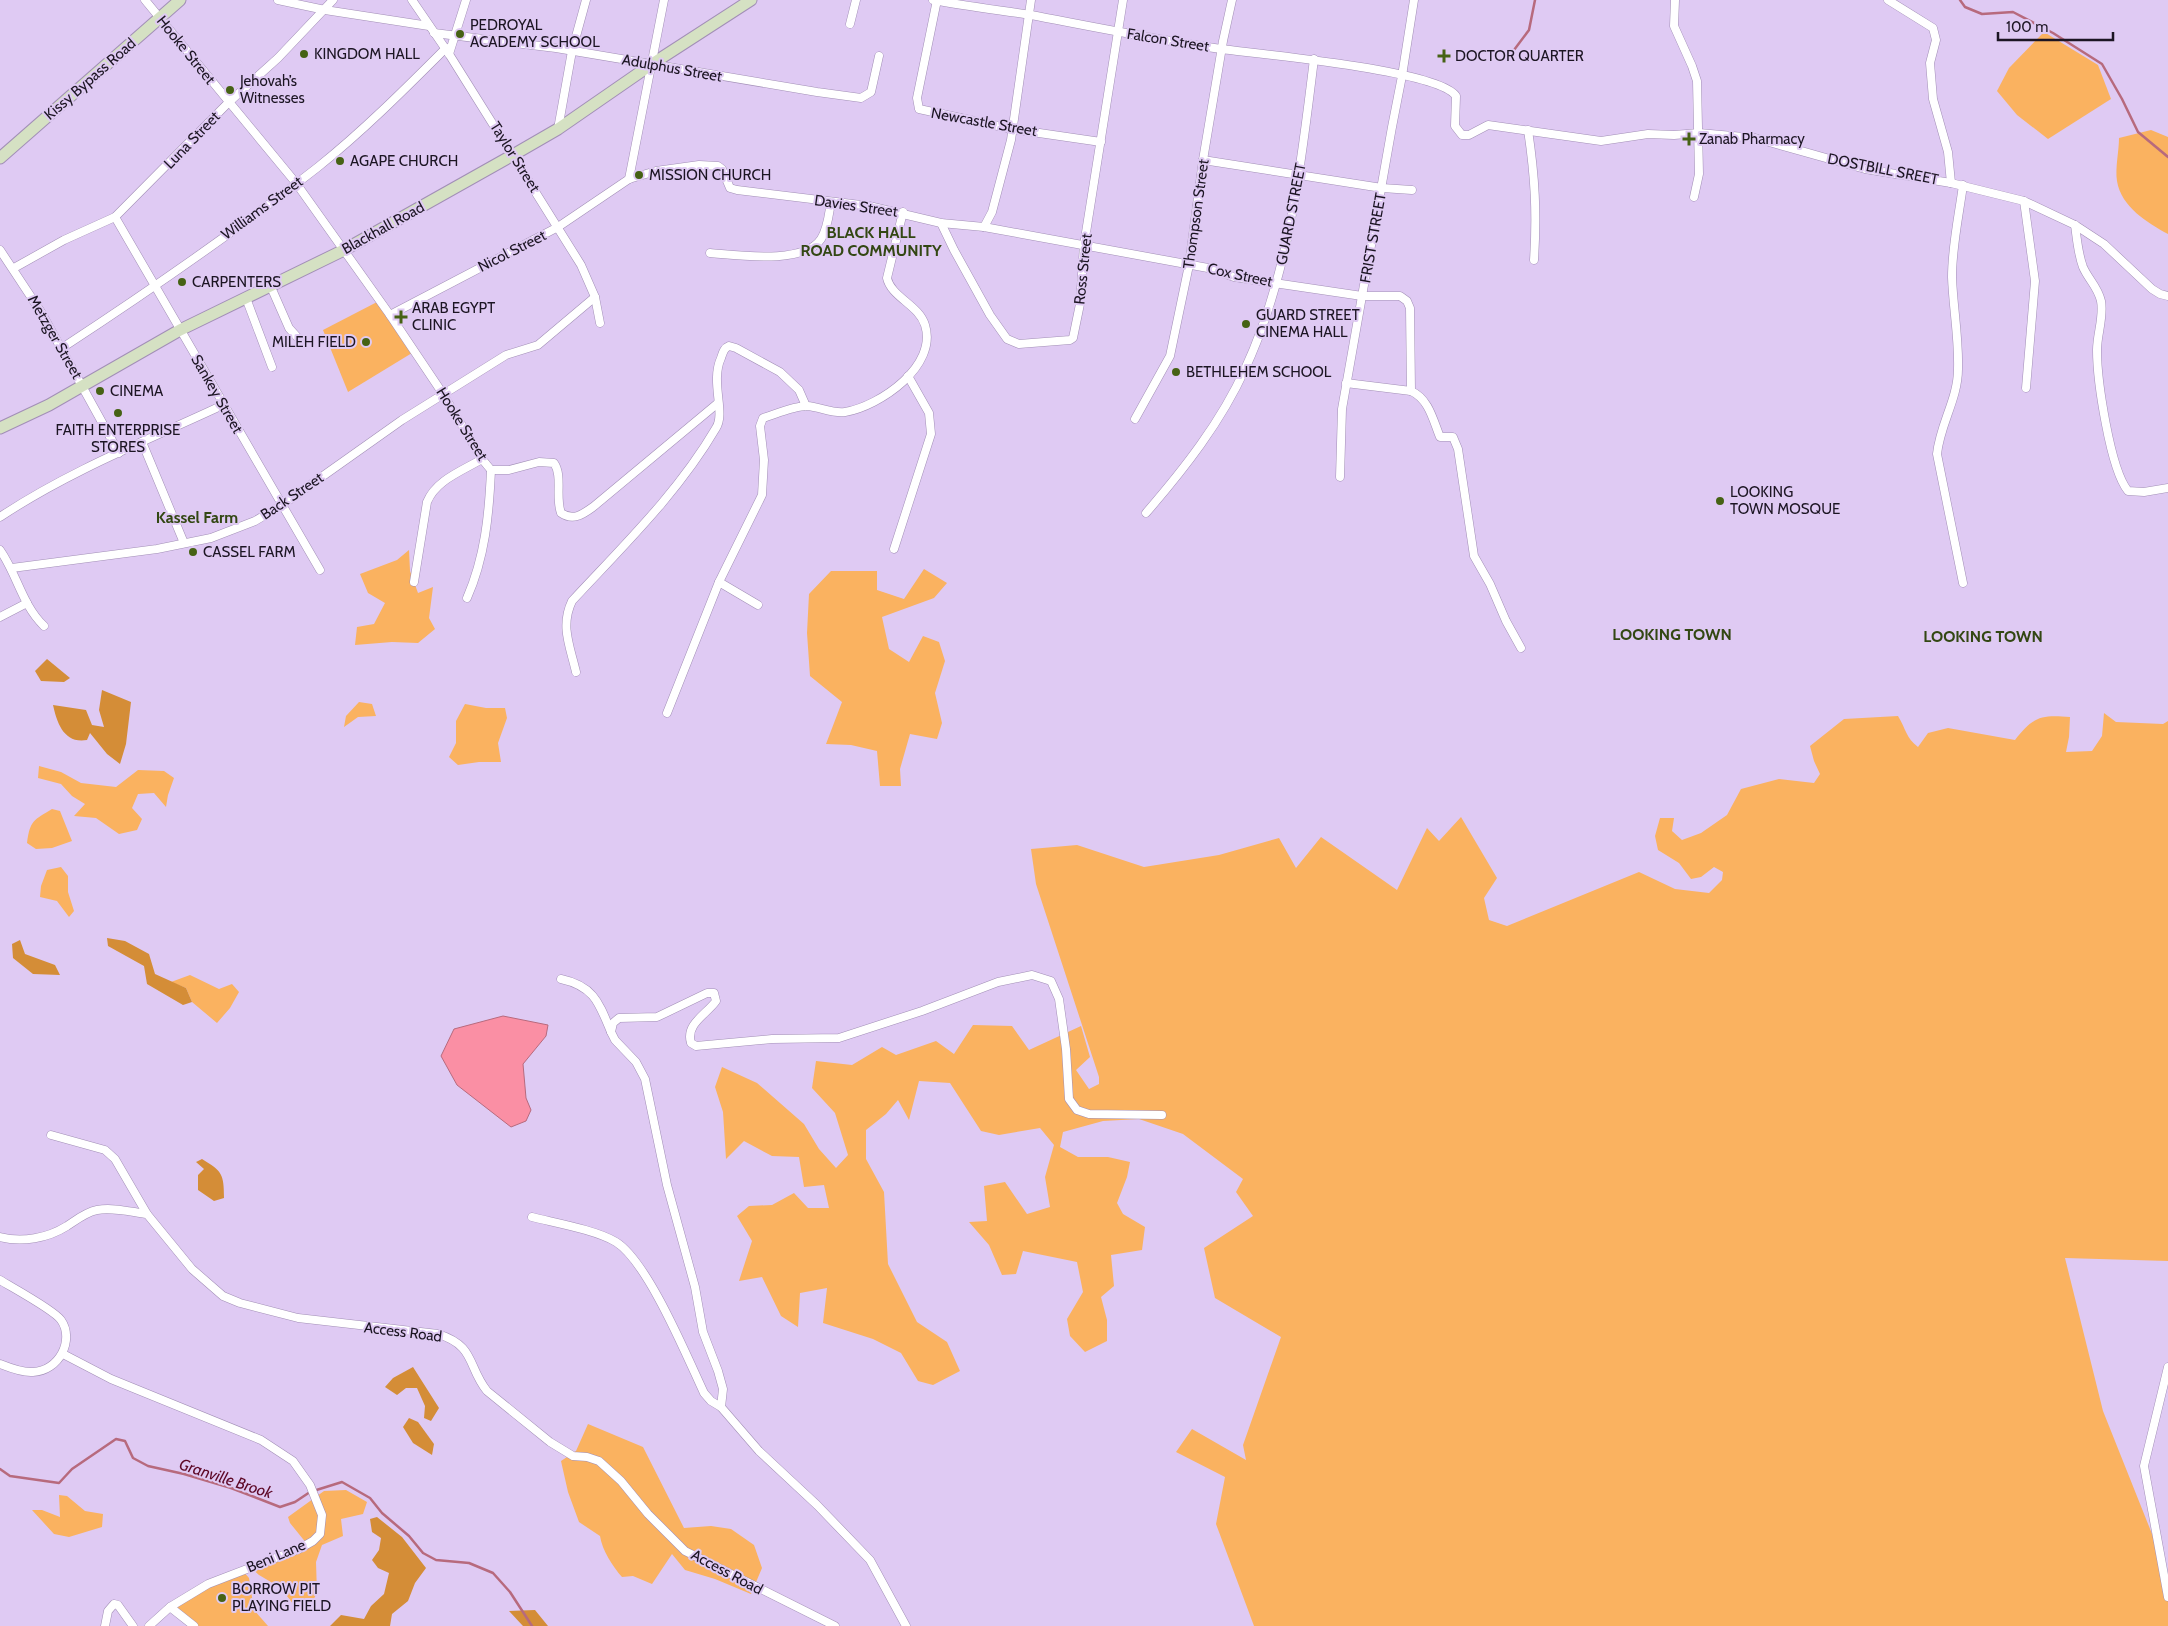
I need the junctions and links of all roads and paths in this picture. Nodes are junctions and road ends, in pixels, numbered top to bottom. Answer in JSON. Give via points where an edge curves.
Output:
{"nodes":[{"id":1,"x":145,"y":0,"type":"edge"},
{"id":2,"x":180,"y":0,"type":"edge"},
{"id":3,"x":278,"y":0,"type":"edge"},
{"id":4,"x":333,"y":0,"type":"edge"},
{"id":5,"x":412,"y":0,"type":"edge"},
{"id":6,"x":466,"y":0,"type":"edge"},
{"id":7,"x":586,"y":0,"type":"edge"},
{"id":8,"x":664,"y":0,"type":"edge"},
{"id":9,"x":751,"y":0,"type":"edge"},
{"id":10,"x":856,"y":0,"type":"edge"},
{"id":11,"x":936,"y":0,"type":"edge"},
{"id":12,"x":1031,"y":0,"type":"edge"},
{"id":13,"x":1123,"y":0,"type":"edge"},
{"id":14,"x":1232,"y":0,"type":"edge"},
{"id":15,"x":1414,"y":0,"type":"edge"},
{"id":16,"x":1676,"y":0,"type":"edge"},
{"id":17,"x":1888,"y":0,"type":"edge"},
{"id":18,"x":325,"y":10,"type":"junction"},
{"id":19,"x":1029,"y":15,"type":"junction"},
{"id":20,"x":160,"y":18,"type":"junction"},
{"id":21,"x":850,"y":24,"type":"dead end"},
{"id":22,"x":429,"y":26,"type":"junction"},
{"id":23,"x":1118,"y":32,"type":"junction"},
{"id":24,"x":434,"y":33,"type":"junction"},
{"id":25,"x":455,"y":35,"type":"junction"},
{"id":26,"x":1222,"y":49,"type":"junction"},
{"id":27,"x":447,"y":51,"type":"junction"},
{"id":28,"x":572,"y":51,"type":"junction"},
{"id":29,"x":879,"y":56,"type":"dead end"},
{"id":30,"x":1314,"y":59,"type":"junction"},
{"id":31,"x":652,"y":64,"type":"junction"},
{"id":32,"x":1402,"y":76,"type":"junction"},
{"id":33,"x":228,"y":103,"type":"junction"},
{"id":34,"x":558,"y":129,"type":"junction"},
{"id":35,"x":1012,"y":129,"type":"junction"},
{"id":36,"x":1528,"y":130,"type":"junction"},
{"id":37,"x":1699,"y":133,"type":"junction"},
{"id":38,"x":1101,"y":142,"type":"junction"},
{"id":39,"x":513,"y":155,"type":"junction"},
{"id":40,"x":0,"y":158,"type":"edge"},
{"id":41,"x":1203,"y":160,"type":"junction"},
{"id":42,"x":1300,"y":175,"type":"junction"},
{"id":43,"x":629,"y":179,"type":"junction"},
{"id":44,"x":296,"y":183,"type":"junction"},
{"id":45,"x":1951,"y":183,"type":"junction"},
{"id":46,"x":1963,"y":185,"type":"junction"},
{"id":47,"x":1382,"y":188,"type":"junction"},
{"id":48,"x":1412,"y":190,"type":"dead end"},
{"id":49,"x":1694,"y":197,"type":"dead end"},
{"id":50,"x":2024,"y":200,"type":"junction"},
{"id":51,"x":831,"y":202,"type":"junction"},
{"id":52,"x":903,"y":212,"type":"junction"},
{"id":53,"x":115,"y":217,"type":"junction"},
{"id":54,"x":941,"y":223,"type":"junction"},
{"id":55,"x":2075,"y":225,"type":"junction"},
{"id":56,"x":558,"y":227,"type":"junction"},
{"id":57,"x":984,"y":227,"type":"junction"},
{"id":58,"x":1084,"y":245,"type":"junction"},
{"id":59,"x":0,"y":250,"type":"edge"},
{"id":60,"x":344,"y":250,"type":"junction"},
{"id":61,"x":710,"y":253,"type":"dead end"},
{"id":62,"x":1534,"y":260,"type":"dead end"},
{"id":63,"x":1189,"y":265,"type":"junction"},
{"id":64,"x":14,"y":268,"type":"junction"},
{"id":65,"x":1277,"y":284,"type":"junction"},
{"id":66,"x":156,"y":285,"type":"junction"},
{"id":67,"x":271,"y":287,"type":"junction"},
{"id":68,"x":1362,"y":296,"type":"junction"},
{"id":69,"x":2168,"y":296,"type":"edge"},
{"id":70,"x":595,"y":297,"type":"junction"},
{"id":71,"x":246,"y":298,"type":"junction"},
{"id":72,"x":390,"y":315,"type":"junction"},
{"id":73,"x":600,"y":323,"type":"dead end"},
{"id":74,"x":180,"y":330,"type":"junction"},
{"id":75,"x":298,"y":338,"type":"dead end"},
{"id":76,"x":62,"y":348,"type":"junction"},
{"id":77,"x":272,"y":367,"type":"dead end"},
{"id":78,"x":908,"y":376,"type":"junction"},
{"id":79,"x":1346,"y":383,"type":"junction"},
{"id":80,"x":83,"y":385,"type":"junction"},
{"id":81,"x":2026,"y":388,"type":"dead end"},
{"id":82,"x":1411,"y":391,"type":"junction"},
{"id":83,"x":443,"y":394,"type":"junction"},
{"id":84,"x":223,"y":404,"type":"junction"},
{"id":85,"x":718,"y":404,"type":"junction"},
{"id":86,"x":806,"y":406,"type":"junction"},
{"id":87,"x":1135,"y":419,"type":"dead end"},
{"id":88,"x":0,"y":428,"type":"edge"},
{"id":89,"x":142,"y":442,"type":"junction"},
{"id":90,"x":120,"y":453,"type":"junction"},
{"id":91,"x":482,"y":459,"type":"junction"},
{"id":92,"x":491,"y":470,"type":"junction"},
{"id":93,"x":1340,"y":477,"type":"dead end"},
{"id":94,"x":2168,"y":488,"type":"edge"},
{"id":95,"x":282,"y":505,"type":"junction"},
{"id":96,"x":1146,"y":513,"type":"dead end"},
{"id":97,"x":0,"y":517,"type":"edge"},
{"id":98,"x":184,"y":544,"type":"junction"},
{"id":99,"x":894,"y":549,"type":"dead end"},
{"id":100,"x":0,"y":550,"type":"edge"},
{"id":101,"x":12,"y":568,"type":"junction"},
{"id":102,"x":320,"y":570,"type":"dead end"},
{"id":103,"x":414,"y":582,"type":"dead end"},
{"id":104,"x":719,"y":582,"type":"junction"},
{"id":105,"x":1963,"y":583,"type":"dead end"},
{"id":106,"x":467,"y":598,"type":"dead end"},
{"id":107,"x":27,"y":603,"type":"junction"},
{"id":108,"x":758,"y":606,"type":"dead end"},
{"id":109,"x":0,"y":617,"type":"edge"},
{"id":110,"x":44,"y":626,"type":"dead end"},
{"id":111,"x":1521,"y":648,"type":"dead end"},
{"id":112,"x":576,"y":672,"type":"dead end"},
{"id":113,"x":668,"y":713,"type":"dead end"},
{"id":114,"x":562,"y":979,"type":"dead end"},
{"id":115,"x":611,"y":1032,"type":"junction"},
{"id":116,"x":1162,"y":1115,"type":"dead end"},
{"id":117,"x":51,"y":1135,"type":"dead end"},
{"id":118,"x":147,"y":1214,"type":"junction"},
{"id":119,"x":532,"y":1217,"type":"dead end"},
{"id":120,"x":0,"y":1237,"type":"edge"},
{"id":121,"x":0,"y":1280,"type":"edge"},
{"id":122,"x":63,"y":1354,"type":"junction"},
{"id":123,"x":0,"y":1364,"type":"edge"},
{"id":124,"x":2168,"y":1367,"type":"edge"},
{"id":125,"x":721,"y":1407,"type":"junction"},
{"id":126,"x":2168,"y":1597,"type":"edge"},
{"id":127,"x":170,"y":1607,"type":"junction"},
{"id":128,"x":105,"y":1626,"type":"edge"},
{"id":129,"x":133,"y":1626,"type":"edge"},
{"id":130,"x":149,"y":1626,"type":"edge"},
{"id":131,"x":194,"y":1626,"type":"edge"},
{"id":132,"x":835,"y":1626,"type":"edge"},
{"id":133,"x":906,"y":1626,"type":"edge"}],
"edges":[{"from":1,"to":20,"type":"street","name":"Hooke Street"},
{"from":2,"to":20,"type":"street","name":"Kissy Bypass Road"},
{"from":3,"to":18,"type":"street"},
{"from":4,"to":18,"type":"street","name":"Luna Street"},
{"from":5,"to":22,"type":"street","name":"Taylor Street"},
{"from":6,"to":25,"type":"street"},
{"from":7,"to":28,"type":"street"},
{"from":8,"to":31,"type":"street"},
{"from":9,"to":31,"type":"street","name":"Blackhall Road"},
{"from":10,"to":21,"type":"street"},
{"from":11,"to":19,"type":"street","name":"Falcon Street"},
{"from":11,"to":35,"type":"street","name":"Newcastle Street","via":[[917,98],[919,109]]},
{"from":12,"to":19,"type":"street"},
{"from":13,"to":23,"type":"street","name":"Ross Street"},
{"from":14,"to":26,"type":"street","name":"Thompson Street"},
{"from":15,"to":32,"type":"street","name":"FRIST STREET"},
{"from":16,"to":37,"type":"street","via":[[1674,26],[1697,81]]},
{"from":17,"to":45,"type":"street","via":[[1933,28],[1936,34],[1930,63],[1933,99],[1948,152]]},
{"from":18,"to":22,"type":"street"},
{"from":18,"to":33,"type":"street","name":"Luna Street"},
{"from":19,"to":23,"type":"street","name":"Falcon Street"},
{"from":19,"to":35,"type":"street"},
{"from":20,"to":33,"type":"street","name":"Hooke Street"},
{"from":20,"to":40,"type":"street","name":"Kissy Bypass Road"},
{"from":22,"to":24,"type":"street","name":"Taylor Street"},
{"from":23,"to":26,"type":"street","name":"Falcon Street"},
{"from":23,"to":38,"type":"street","name":"Ross Street"},
{"from":24,"to":25,"type":"street","name":"Adulphus Street"},
{"from":24,"to":27,"type":"street","name":"Taylor Street"},
{"from":25,"to":27,"type":"street"},
{"from":25,"to":28,"type":"street","name":"Adulphus Street"},
{"from":26,"to":30,"type":"street","name":"Falcon Street"},
{"from":26,"to":41,"type":"street","name":"Thompson Street"},
{"from":27,"to":39,"type":"street","name":"Taylor Street"},
{"from":27,"to":44,"type":"street","name":"Williams Street","via":[[348,141]]},
{"from":28,"to":31,"type":"street","name":"Adulphus Street"},
{"from":28,"to":34,"type":"street"},
{"from":29,"to":31,"type":"street","name":"Adulphus Street","via":[[871,92],[861,98]]},
{"from":30,"to":32,"type":"street","name":"Falcon Street"},
{"from":30,"to":42,"type":"street","name":"GUARD STREET"},
{"from":31,"to":34,"type":"street","name":"Blackhall Road"},
{"from":31,"to":43,"type":"street"},
{"from":32,"to":36,"type":"street","name":"DOSTBILL SREET","via":[[1453,92],[1457,103],[1455,126],[1462,135],[1469,135],[1488,125]]},
{"from":32,"to":47,"type":"street","name":"FRIST STREET"},
{"from":33,"to":44,"type":"street","name":"Hooke Street"},
{"from":33,"to":53,"type":"street","name":"Luna Street"},
{"from":34,"to":39,"type":"street","name":"Blackhall Road"},
{"from":35,"to":38,"type":"street","name":"Newcastle Street"},
{"from":35,"to":57,"type":"street","via":[[992,212]]},
{"from":36,"to":37,"type":"street","name":"DOSTBILL SREET","via":[[1601,141],[1648,134]]},
{"from":36,"to":62,"type":"street","via":[[1537,217]]},
{"from":37,"to":45,"type":"street","name":"DOSTBILL SREET","via":[[1755,138],[1865,169]]},
{"from":37,"to":49,"type":"street","via":[[1699,174]]},
{"from":38,"to":58,"type":"street","name":"Ross Street"},
{"from":39,"to":56,"type":"street","name":"Taylor Street"},
{"from":39,"to":60,"type":"street","name":"Blackhall Road"},
{"from":41,"to":42,"type":"street"},
{"from":41,"to":63,"type":"street","name":"Thompson Street"},
{"from":42,"to":47,"type":"street"},
{"from":42,"to":65,"type":"street","name":"GUARD STREET"},
{"from":43,"to":51,"type":"street","name":"Davies Street","via":[[674,168],[710,165],[722,169],[730,188]]},
{"from":43,"to":56,"type":"street","name":"Nicol Street"},
{"from":44,"to":60,"type":"street","name":"Hooke Street"},
{"from":44,"to":66,"type":"street","name":"Williams Street"},
{"from":45,"to":46,"type":"street","name":"DOSTBILL SREET"},
{"from":46,"to":50,"type":"street","name":"DOSTBILL SREET"},
{"from":46,"to":105,"type":"street","via":[[1952,277],[1958,369],[1956,388],[1938,439],[1937,454]]},
{"from":47,"to":48,"type":"street"},
{"from":47,"to":68,"type":"street","name":"FRIST STREET"},
{"from":50,"to":55,"type":"street","name":"DOSTBILL SREET"},
{"from":50,"to":81,"type":"street","via":[[2035,281]]},
{"from":51,"to":52,"type":"street","name":"Davies Street"},
{"from":51,"to":61,"type":"street","via":[[822,238],[813,246],[776,258]]},
{"from":52,"to":54,"type":"street","name":"Davies Street"},
{"from":52,"to":78,"type":"street","via":[[887,280],[925,324],[924,352]]},
{"from":53,"to":64,"type":"street"},
{"from":53,"to":66,"type":"street","name":"Sankey Street"},
{"from":54,"to":57,"type":"street","name":"Davies Street"},
{"from":54,"to":58,"type":"street","name":"Ross Street","via":[[1000,332],[1006,339],[1019,344],[1073,338],[1080,304]]},
{"from":55,"to":69,"type":"street","name":"DOSTBILL SREET","via":[[2104,244],[2152,289]]},
{"from":55,"to":94,"type":"street","via":[[2083,266],[2101,300],[2097,365],[2108,440],[2120,475],[2128,491]]},
{"from":56,"to":70,"type":"street","name":"Taylor Street","via":[[581,265]]},
{"from":56,"to":72,"type":"street","name":"Nicol Street"},
{"from":57,"to":58,"type":"street","name":"Cox Street"},
{"from":58,"to":63,"type":"street","name":"Cox Street"},
{"from":59,"to":64,"type":"street","name":"Metzger Street"},
{"from":60,"to":67,"type":"street","name":"Blackhall Road"},
{"from":60,"to":72,"type":"street","name":"Hooke Street"},
{"from":63,"to":65,"type":"street","name":"Cox Street"},
{"from":63,"to":87,"type":"street","name":"Thompson Street","via":[[1170,356]]},
{"from":64,"to":76,"type":"street","name":"Metzger Street"},
{"from":65,"to":68,"type":"street","name":"Cox Street"},
{"from":65,"to":96,"type":"street","name":"GUARD STREET","via":[[1245,370],[1223,409],[1176,479]]},
{"from":66,"to":74,"type":"street","name":"Sankey Street"},
{"from":66,"to":76,"type":"street","name":"Williams Street"},
{"from":67,"to":71,"type":"street","name":"Blackhall Road"},
{"from":67,"to":75,"type":"street","via":[[289,328]]},
{"from":68,"to":79,"type":"street","name":"FRIST STREET"},
{"from":68,"to":82,"type":"street","name":"Cox Street","via":[[1400,296],[1409,304]]},
{"from":70,"to":73,"type":"street","name":"Taylor Street"},
{"from":70,"to":83,"type":"street","name":"Back Street","via":[[538,345],[506,355]]},
{"from":71,"to":74,"type":"street","name":"Blackhall Road"},
{"from":71,"to":77,"type":"street"},
{"from":72,"to":83,"type":"street","name":"Hooke Street"},
{"from":74,"to":80,"type":"street","name":"Blackhall Road"},
{"from":74,"to":84,"type":"street","name":"Sankey Street"},
{"from":76,"to":80,"type":"street","name":"Metzger Street"},
{"from":78,"to":86,"type":"street","via":[[878,400],[846,412]]},
{"from":78,"to":99,"type":"street","via":[[929,413],[931,434]]},
{"from":79,"to":82,"type":"street"},
{"from":79,"to":93,"type":"street","name":"FRIST STREET"},
{"from":80,"to":88,"type":"street","name":"Blackhall Road"},
{"from":80,"to":90,"type":"street","name":"Metzger Street"},
{"from":82,"to":111,"type":"street","via":[[1423,398],[1440,437],[1453,437],[1458,449],[1474,556]]},
{"from":83,"to":91,"type":"street","name":"Hooke Street"},
{"from":83,"to":95,"type":"street","name":"Back Street"},
{"from":84,"to":89,"type":"street"},
{"from":84,"to":95,"type":"street","name":"Sankey Street"},
{"from":85,"to":86,"type":"street","via":[[716,373],[729,346],[780,372],[799,390]]},
{"from":85,"to":92,"type":"street","name":"Hooke Street","via":[[593,507],[575,517],[561,513],[554,463],[539,462],[509,470]]},
{"from":85,"to":112,"type":"street","via":[[719,423],[696,461],[572,601],[565,622]]},
{"from":86,"to":104,"type":"street","via":[[761,421],[762,495]]},
{"from":89,"to":90,"type":"street"},
{"from":89,"to":98,"type":"street"},
{"from":90,"to":97,"type":"street","via":[[46,489]]},
{"from":91,"to":92,"type":"street","name":"Hooke Street"},
{"from":91,"to":103,"type":"street","via":[[431,492]]},
{"from":92,"to":106,"type":"street","via":[[487,529]]},
{"from":95,"to":98,"type":"street","name":"Back Street","via":[[231,531]]},
{"from":95,"to":102,"type":"street","name":"Sankey Street"},
{"from":98,"to":101,"type":"street","name":"Back Street"},
{"from":100,"to":101,"type":"street"},
{"from":101,"to":107,"type":"street"},
{"from":104,"to":108,"type":"street"},
{"from":104,"to":113,"type":"street"},
{"from":107,"to":109,"type":"street"},
{"from":107,"to":110,"type":"street"},
{"from":114,"to":115,"type":"street","via":[[577,982],[592,994]]},
{"from":115,"to":116,"type":"street","via":[[619,1018],[657,1017],[707,993],[714,993],[716,1001],[690,1031],[691,1043],[696,1046],[772,1039],[839,1038],[998,982],[1032,975],[1051,981],[1059,999],[1069,1100],[1077,1110],[1089,1114]]},
{"from":115,"to":125,"type":"street","via":[[614,1040],[636,1062],[645,1079],[703,1332],[721,1380]]},
{"from":117,"to":118,"type":"street","name":"Access Road","via":[[106,1150],[115,1159]]},
{"from":118,"to":120,"type":"street","via":[[98,1210],[36,1238]]},
{"from":118,"to":132,"type":"street","name":"Access Road","via":[[192,1269],[223,1296],[240,1303],[298,1318],[450,1338],[469,1354],[487,1391],[550,1442],[573,1456],[599,1461],[685,1550]]},
{"from":119,"to":125,"type":"street","via":[[604,1237],[624,1248],[667,1315],[704,1393]]},
{"from":121,"to":122,"type":"street","via":[[59,1318],[67,1330],[68,1342]]},
{"from":122,"to":123,"type":"street","via":[[43,1371],[33,1372]]},
{"from":122,"to":127,"type":"street","name":"Beni Lane","via":[[110,1379],[261,1440],[292,1461],[310,1485],[322,1515],[320,1534],[313,1541],[208,1584]]},
{"from":124,"to":126,"type":"street","via":[[2144,1466]]},
{"from":125,"to":133,"type":"street","via":[[759,1451],[870,1560]]},
{"from":127,"to":130,"type":"street","name":"Beni Lane"},
{"from":127,"to":131,"type":"street"},
{"from":128,"to":129,"type":"street","via":[[108,1611],[114,1604]]}]}
